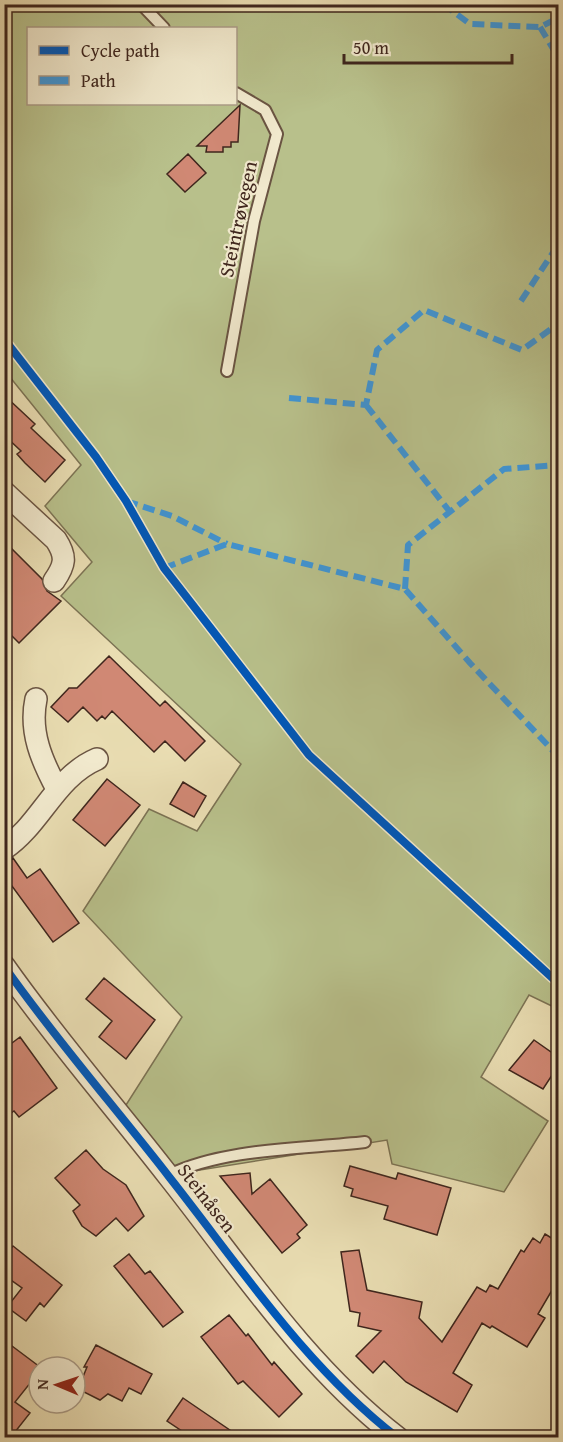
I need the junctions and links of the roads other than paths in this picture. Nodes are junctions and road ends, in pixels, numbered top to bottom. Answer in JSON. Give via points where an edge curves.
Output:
{"nodes":[{"id":1,"x":141,"y":4,"type":"edge"},
{"id":2,"x":163,"y":27,"type":"edge"},
{"id":3,"x":237,"y":94,"type":"edge"},
{"id":4,"x":226,"y":371,"type":"dead end"},
{"id":5,"x":4,"y":492,"type":"edge"},
{"id":6,"x":54,"y":581,"type":"dead end"},
{"id":7,"x":36,"y":699,"type":"dead end"},
{"id":8,"x":98,"y":759,"type":"dead end"},
{"id":9,"x":57,"y":789,"type":"junction"},
{"id":10,"x":4,"y":849,"type":"edge"},
{"id":11,"x":4,"y":966,"type":"edge"},
{"id":12,"x":365,"y":1142,"type":"dead end"},
{"id":13,"x":169,"y":1175,"type":"junction"},
{"id":14,"x":398,"y":1437,"type":"edge"}],
"edges":[{"from":1,"to":2,"type":"lane"},
{"from":3,"to":4,"type":"lane","name":"Steintrøvegen","via":[[265,110],[277,134],[254,221]]},
{"from":5,"to":6,"type":"street","via":[[62,549],[64,566]]},
{"from":7,"to":9,"type":"street","via":[[36,739]]},
{"from":8,"to":9,"type":"street","via":[[86,764]]},
{"from":9,"to":10,"type":"street","via":[[28,829]]},
{"from":11,"to":13,"type":"street","name":"Steinåsen","via":[[47,1026]]},
{"from":12,"to":13,"type":"lane","name":"Steinåsen","via":[[224,1158]]},
{"from":13,"to":14,"type":"street","name":"Steinåsen","via":[[316,1361]]}]}
